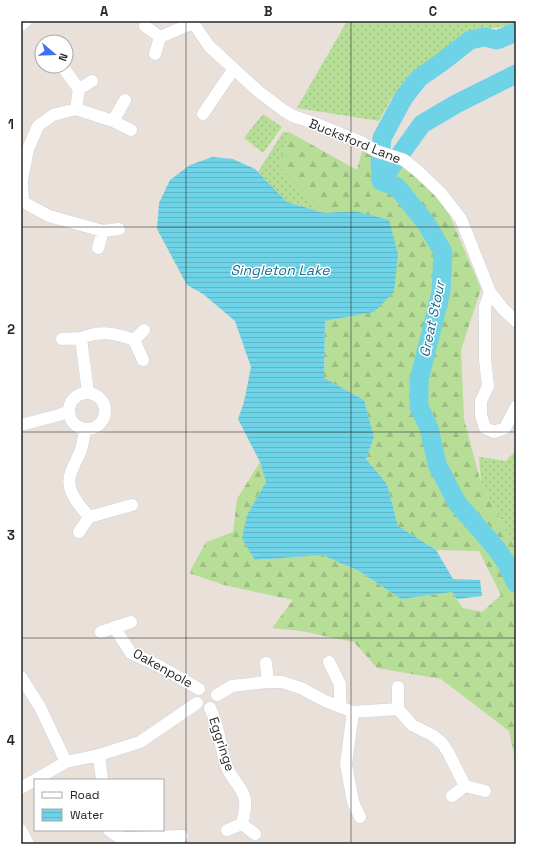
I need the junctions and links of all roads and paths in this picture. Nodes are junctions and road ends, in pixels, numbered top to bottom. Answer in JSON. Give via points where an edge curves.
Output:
{"nodes":[{"id":1,"x":26,"y":21,"type":"edge"},
{"id":2,"x":192,"y":22,"type":"edge"},
{"id":3,"x":21,"y":25,"type":"edge"},
{"id":4,"x":145,"y":26,"type":"dead end"},
{"id":5,"x":160,"y":37,"type":"junction"},
{"id":6,"x":155,"y":54,"type":"dead end"},
{"id":7,"x":234,"y":69,"type":"junction"},
{"id":8,"x":68,"y":74,"type":"edge"},
{"id":9,"x":92,"y":81,"type":"dead end"},
{"id":10,"x":79,"y":89,"type":"junction"},
{"id":11,"x":125,"y":100,"type":"dead end"},
{"id":12,"x":76,"y":109,"type":"junction"},
{"id":13,"x":204,"y":114,"type":"dead end"},
{"id":14,"x":113,"y":121,"type":"junction"},
{"id":15,"x":131,"y":130,"type":"dead end"},
{"id":16,"x":25,"y":148,"type":"edge"},
{"id":17,"x":22,"y":205,"type":"edge"},
{"id":18,"x":119,"y":230,"type":"dead end"},
{"id":19,"x":103,"y":231,"type":"junction"},
{"id":20,"x":98,"y":248,"type":"dead end"},
{"id":21,"x":490,"y":292,"type":"junction"},
{"id":22,"x":516,"y":321,"type":"edge"},
{"id":23,"x":144,"y":330,"type":"dead end"},
{"id":24,"x":81,"y":338,"type":"junction"},
{"id":25,"x":62,"y":339,"type":"dead end"},
{"id":26,"x":134,"y":340,"type":"junction"},
{"id":27,"x":143,"y":360,"type":"dead end"},
{"id":28,"x":88,"y":392,"type":"junction"},
{"id":29,"x":516,"y":407,"type":"edge"},
{"id":30,"x":69,"y":411,"type":"junction"},
{"id":31,"x":21,"y":424,"type":"edge"},
{"id":32,"x":85,"y":429,"type":"junction"},
{"id":33,"x":132,"y":505,"type":"dead end"},
{"id":34,"x":89,"y":517,"type":"junction"},
{"id":35,"x":79,"y":532,"type":"dead end"},
{"id":36,"x":131,"y":622,"type":"dead end"},
{"id":37,"x":114,"y":627,"type":"junction"},
{"id":38,"x":101,"y":632,"type":"dead end"},
{"id":39,"x":329,"y":662,"type":"dead end"},
{"id":40,"x":266,"y":663,"type":"dead end"},
{"id":41,"x":21,"y":677,"type":"edge"},
{"id":42,"x":268,"y":682,"type":"junction"},
{"id":43,"x":398,"y":687,"type":"dead end"},
{"id":44,"x":200,"y":689,"type":"junction"},
{"id":45,"x":217,"y":695,"type":"junction"},
{"id":46,"x":197,"y":703,"type":"junction"},
{"id":47,"x":340,"y":707,"type":"junction"},
{"id":48,"x":210,"y":708,"type":"junction"},
{"id":49,"x":398,"y":709,"type":"junction"},
{"id":50,"x":352,"y":712,"type":"junction"},
{"id":51,"x":99,"y":755,"type":"junction"},
{"id":52,"x":66,"y":762,"type":"junction"},
{"id":53,"x":37,"y":779,"type":"edge"},
{"id":54,"x":102,"y":779,"type":"edge"},
{"id":55,"x":34,"y":780,"type":"edge"},
{"id":56,"x":465,"y":786,"type":"junction"},
{"id":57,"x":21,"y":788,"type":"edge"},
{"id":58,"x":485,"y":791,"type":"dead end"},
{"id":59,"x":452,"y":796,"type":"dead end"},
{"id":60,"x":360,"y":817,"type":"dead end"},
{"id":61,"x":242,"y":824,"type":"junction"},
{"id":62,"x":21,"y":830,"type":"edge"},
{"id":63,"x":227,"y":830,"type":"dead end"},
{"id":64,"x":110,"y":831,"type":"edge"},
{"id":65,"x":255,"y":834,"type":"dead end"},
{"id":66,"x":182,"y":836,"type":"dead end"},
{"id":67,"x":28,"y":844,"type":"edge"}],
"edges":[{"from":1,"to":3,"type":"street"},
{"from":2,"to":5,"type":"street"},
{"from":2,"to":7,"type":"street","name":"Bucksford Lane","via":[[209,46]]},
{"from":4,"to":5,"type":"street"},
{"from":5,"to":6,"type":"street"},
{"from":7,"to":13,"type":"street"},
{"from":7,"to":21,"type":"street","name":"Bucksford Lane","via":[[258,91],[293,116],[390,155],[440,192],[461,219]]},
{"from":8,"to":10,"type":"street"},
{"from":9,"to":10,"type":"street"},
{"from":10,"to":12,"type":"street"},
{"from":11,"to":14,"type":"street"},
{"from":12,"to":14,"type":"street"},
{"from":12,"to":16,"type":"street","via":[[53,116],[38,126]]},
{"from":14,"to":15,"type":"street"},
{"from":16,"to":17,"type":"street"},
{"from":17,"to":19,"type":"street","via":[[49,216]]},
{"from":18,"to":19,"type":"street"},
{"from":19,"to":20,"type":"street"},
{"from":21,"to":22,"type":"street","name":"Bucksford Lane","via":[[502,309]]},
{"from":21,"to":29,"type":"street","via":[[485,307],[488,386],[481,402],[485,428],[494,432],[505,428]]},
{"from":23,"to":26,"type":"street"},
{"from":24,"to":25,"type":"street"},
{"from":24,"to":26,"type":"street","via":[[103,333],[117,334]]},
{"from":24,"to":28,"type":"street"},
{"from":26,"to":27,"type":"street"},
{"from":28,"to":30,"type":"street","via":[[74,397]]},
{"from":28,"to":32,"type":"street","via":[[96,394],[106,408],[105,417],[100,424]]},
{"from":30,"to":31,"type":"street"},
{"from":30,"to":32,"type":"street","via":[[74,423]]},
{"from":32,"to":34,"type":"street","via":[[81,450],[69,478],[74,497]]},
{"from":33,"to":34,"type":"street"},
{"from":34,"to":35,"type":"street"},
{"from":36,"to":37,"type":"street"},
{"from":37,"to":38,"type":"street"},
{"from":37,"to":44,"type":"street","name":"Oakenpole","via":[[131,653]]},
{"from":39,"to":47,"type":"street","via":[[340,684]]},
{"from":40,"to":42,"type":"street"},
{"from":41,"to":52,"type":"street","via":[[40,707]]},
{"from":42,"to":45,"type":"street","via":[[232,686]]},
{"from":42,"to":47,"type":"street","via":[[290,684]]},
{"from":43,"to":49,"type":"street"},
{"from":44,"to":45,"type":"street","via":[[210,687]]},
{"from":44,"to":46,"type":"street","via":[[196,694]]},
{"from":45,"to":48,"type":"street","via":[[216,702]]},
{"from":46,"to":48,"type":"street","via":[[203,708]]},
{"from":46,"to":51,"type":"street","via":[[140,742]]},
{"from":47,"to":50,"type":"street"},
{"from":48,"to":61,"type":"street","name":"Eggringe","via":[[216,720],[227,768],[245,798],[246,808]]},
{"from":49,"to":50,"type":"street"},
{"from":49,"to":56,"type":"street","via":[[412,725],[442,743]]},
{"from":50,"to":60,"type":"street","via":[[346,764],[353,802]]},
{"from":51,"to":52,"type":"street"},
{"from":51,"to":54,"type":"street"},
{"from":52,"to":53,"type":"street"},
{"from":55,"to":57,"type":"street"},
{"from":56,"to":58,"type":"street"},
{"from":56,"to":59,"type":"street"},
{"from":61,"to":63,"type":"street"},
{"from":61,"to":65,"type":"street"},
{"from":62,"to":67,"type":"street"},
{"from":64,"to":66,"type":"street","via":[[125,838]]}]}
